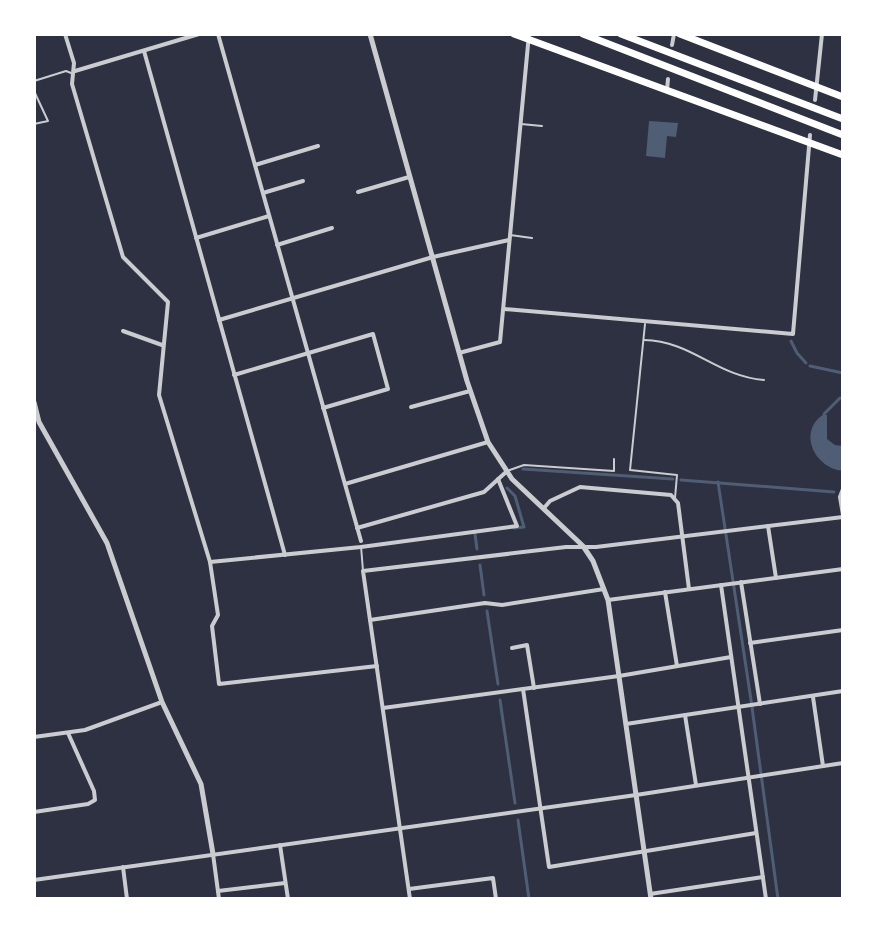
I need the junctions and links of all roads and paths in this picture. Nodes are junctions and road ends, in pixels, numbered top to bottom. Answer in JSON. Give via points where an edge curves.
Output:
{"nodes":[{"id":1,"x":65,"y":34,"type":"edge"},
{"id":2,"x":199,"y":34,"type":"edge"},
{"id":3,"x":218,"y":34,"type":"edge"},
{"id":4,"x":370,"y":34,"type":"edge"},
{"id":5,"x":514,"y":34,"type":"edge"},
{"id":6,"x":583,"y":34,"type":"edge"},
{"id":7,"x":621,"y":34,"type":"edge"},
{"id":8,"x":674,"y":34,"type":"edge"},
{"id":9,"x":680,"y":34,"type":"edge"},
{"id":10,"x":822,"y":34,"type":"edge"},
{"id":11,"x":528,"y":37,"type":"edge"},
{"id":12,"x":672,"y":45,"type":"dead end"},
{"id":13,"x":144,"y":51,"type":"junction"},
{"id":14,"x":73,"y":72,"type":"junction"},
{"id":15,"x":668,"y":79,"type":"dead end"},
{"id":16,"x":34,"y":81,"type":"edge"},
{"id":17,"x":816,"y":87,"type":"junction"},
{"id":18,"x":667,"y":90,"type":"junction"},
{"id":19,"x":34,"y":91,"type":"edge"},
{"id":20,"x":843,"y":97,"type":"edge"},
{"id":21,"x":815,"y":100,"type":"dead end"},
{"id":22,"x":843,"y":119,"type":"edge"},
{"id":23,"x":34,"y":124,"type":"edge"},
{"id":24,"x":520,"y":124,"type":"junction"},
{"id":25,"x":542,"y":126,"type":"dead end"},
{"id":26,"x":843,"y":135,"type":"edge"},
{"id":27,"x":810,"y":139,"type":"junction"},
{"id":28,"x":318,"y":146,"type":"dead end"},
{"id":29,"x":843,"y":155,"type":"edge"},
{"id":30,"x":255,"y":165,"type":"junction"},
{"id":31,"x":410,"y":177,"type":"junction"},
{"id":32,"x":303,"y":181,"type":"dead end"},
{"id":33,"x":358,"y":192,"type":"dead end"},
{"id":34,"x":263,"y":193,"type":"junction"},
{"id":35,"x":269,"y":216,"type":"junction"},
{"id":36,"x":332,"y":228,"type":"dead end"},
{"id":37,"x":509,"y":237,"type":"junction"},
{"id":38,"x":196,"y":238,"type":"junction"},
{"id":39,"x":532,"y":238,"type":"dead end"},
{"id":40,"x":277,"y":245,"type":"junction"},
{"id":41,"x":433,"y":257,"type":"junction"},
{"id":42,"x":292,"y":298,"type":"junction"},
{"id":43,"x":504,"y":309,"type":"junction"},
{"id":44,"x":219,"y":320,"type":"junction"},
{"id":45,"x":645,"y":321,"type":"junction"},
{"id":46,"x":123,"y":331,"type":"dead end"},
{"id":47,"x":643,"y":340,"type":"junction"},
{"id":48,"x":163,"y":345,"type":"junction"},
{"id":49,"x":308,"y":353,"type":"junction"},
{"id":50,"x":459,"y":353,"type":"junction"},
{"id":51,"x":234,"y":375,"type":"junction"},
{"id":52,"x":764,"y":380,"type":"dead end"},
{"id":53,"x":470,"y":391,"type":"junction"},
{"id":54,"x":34,"y":402,"type":"edge"},
{"id":55,"x":411,"y":407,"type":"dead end"},
{"id":56,"x":323,"y":408,"type":"junction"},
{"id":57,"x":488,"y":442,"type":"junction"},
{"id":58,"x":614,"y":459,"type":"dead end"},
{"id":59,"x":506,"y":472,"type":"junction"},
{"id":60,"x":498,"y":479,"type":"junction"},
{"id":61,"x":345,"y":484,"type":"junction"},
{"id":62,"x":843,"y":489,"type":"edge"},
{"id":63,"x":675,"y":500,"type":"junction"},
{"id":64,"x":544,"y":508,"type":"junction"},
{"id":65,"x":843,"y":516,"type":"edge"},
{"id":66,"x":768,"y":526,"type":"junction"},
{"id":67,"x":357,"y":528,"type":"junction"},
{"id":68,"x":683,"y":537,"type":"junction"},
{"id":69,"x":361,"y":544,"type":"junction"},
{"id":70,"x":583,"y":546,"type":"junction"},
{"id":71,"x":285,"y":555,"type":"junction"},
{"id":72,"x":210,"y":562,"type":"junction"},
{"id":73,"x":843,"y":569,"type":"edge"},
{"id":74,"x":363,"y":571,"type":"junction"},
{"id":75,"x":776,"y":578,"type":"junction"},
{"id":76,"x":739,"y":582,"type":"junction"},
{"id":77,"x":723,"y":585,"type":"junction"},
{"id":78,"x":604,"y":589,"type":"junction"},
{"id":79,"x":689,"y":589,"type":"junction"},
{"id":80,"x":665,"y":592,"type":"junction"},
{"id":81,"x":608,"y":600,"type":"junction"},
{"id":82,"x":370,"y":620,"type":"junction"},
{"id":83,"x":843,"y":630,"type":"edge"},
{"id":84,"x":750,"y":643,"type":"junction"},
{"id":85,"x":512,"y":648,"type":"dead end"},
{"id":86,"x":731,"y":657,"type":"junction"},
{"id":87,"x":377,"y":666,"type":"junction"},
{"id":88,"x":677,"y":666,"type":"junction"},
{"id":89,"x":619,"y":676,"type":"junction"},
{"id":90,"x":534,"y":688,"type":"junction"},
{"id":91,"x":523,"y":689,"type":"junction"},
{"id":92,"x":843,"y":691,"type":"edge"},
{"id":93,"x":813,"y":696,"type":"junction"},
{"id":94,"x":162,"y":702,"type":"junction"},
{"id":95,"x":758,"y":704,"type":"junction"},
{"id":96,"x":741,"y":706,"type":"junction"},
{"id":97,"x":383,"y":708,"type":"junction"},
{"id":98,"x":685,"y":715,"type":"junction"},
{"id":99,"x":626,"y":724,"type":"junction"},
{"id":100,"x":68,"y":733,"type":"junction"},
{"id":101,"x":34,"y":737,"type":"edge"},
{"id":102,"x":843,"y":763,"type":"edge"},
{"id":103,"x":823,"y":766,"type":"junction"},
{"id":104,"x":750,"y":776,"type":"junction"},
{"id":105,"x":696,"y":785,"type":"junction"},
{"id":106,"x":636,"y":795,"type":"junction"},
{"id":107,"x":540,"y":808,"type":"junction"},
{"id":108,"x":34,"y":812,"type":"edge"},
{"id":109,"x":400,"y":828,"type":"junction"},
{"id":110,"x":756,"y":833,"type":"junction"},
{"id":111,"x":280,"y":845,"type":"junction"},
{"id":112,"x":644,"y":852,"type":"junction"},
{"id":113,"x":213,"y":854,"type":"junction"},
{"id":114,"x":123,"y":867,"type":"junction"},
{"id":115,"x":763,"y":877,"type":"junction"},
{"id":116,"x":34,"y":880,"type":"edge"},
{"id":117,"x":285,"y":883,"type":"junction"},
{"id":118,"x":409,"y":889,"type":"junction"},
{"id":119,"x":218,"y":891,"type":"junction"},
{"id":120,"x":651,"y":896,"type":"edge"},
{"id":121,"x":127,"y":899,"type":"edge"},
{"id":122,"x":219,"y":899,"type":"edge"},
{"id":123,"x":288,"y":899,"type":"edge"},
{"id":124,"x":410,"y":899,"type":"edge"},
{"id":125,"x":496,"y":899,"type":"edge"},
{"id":126,"x":766,"y":899,"type":"edge"}],
"edges":[{"from":1,"to":14,"type":"street"},
{"from":2,"to":13,"type":"street"},
{"from":3,"to":30,"type":"street"},
{"from":4,"to":31,"type":"street"},
{"from":5,"to":11,"type":"highway"},
{"from":6,"to":26,"type":"highway"},
{"from":7,"to":22,"type":"highway"},
{"from":8,"to":12,"type":"street"},
{"from":9,"to":17,"type":"highway"},
{"from":10,"to":17,"type":"street"},
{"from":11,"to":18,"type":"highway"},
{"from":11,"to":24,"type":"street"},
{"from":13,"to":14,"type":"street"},
{"from":13,"to":38,"type":"street"},
{"from":14,"to":16,"type":"lane"},
{"from":14,"to":48,"type":"street","via":[[72,84],[123,257],[168,302]]},
{"from":15,"to":18,"type":"street"},
{"from":17,"to":20,"type":"highway"},
{"from":17,"to":21,"type":"street"},
{"from":18,"to":27,"type":"highway"},
{"from":19,"to":23,"type":"lane","via":[[48,121]]},
{"from":24,"to":25,"type":"lane"},
{"from":24,"to":37,"type":"street"},
{"from":27,"to":29,"type":"highway"},
{"from":27,"to":45,"type":"street","via":[[793,334]]},
{"from":28,"to":30,"type":"street"},
{"from":30,"to":34,"type":"street"},
{"from":31,"to":33,"type":"street"},
{"from":31,"to":41,"type":"street"},
{"from":32,"to":34,"type":"street"},
{"from":34,"to":35,"type":"street"},
{"from":35,"to":38,"type":"street"},
{"from":35,"to":40,"type":"street"},
{"from":36,"to":40,"type":"street"},
{"from":37,"to":39,"type":"lane"},
{"from":37,"to":41,"type":"street"},
{"from":37,"to":43,"type":"street"},
{"from":38,"to":44,"type":"street"},
{"from":40,"to":42,"type":"street"},
{"from":41,"to":42,"type":"street"},
{"from":41,"to":50,"type":"street"},
{"from":42,"to":44,"type":"street"},
{"from":42,"to":49,"type":"street"},
{"from":43,"to":45,"type":"street"},
{"from":43,"to":50,"type":"street","via":[[500,342]]},
{"from":44,"to":51,"type":"street"},
{"from":45,"to":47,"type":"lane"},
{"from":46,"to":48,"type":"street"},
{"from":47,"to":52,"type":"lane","via":[[677,344],[723,370]]},
{"from":47,"to":63,"type":"lane","via":[[630,470],[677,475]]},
{"from":48,"to":72,"type":"street","via":[[159,395]]},
{"from":49,"to":51,"type":"street"},
{"from":49,"to":56,"type":"street"},
{"from":49,"to":56,"type":"street","via":[[373,334],[388,389]]},
{"from":50,"to":53,"type":"street"},
{"from":51,"to":71,"type":"street"},
{"from":53,"to":55,"type":"street"},
{"from":53,"to":57,"type":"street"},
{"from":54,"to":94,"type":"street","via":[[39,422],[107,543]]},
{"from":56,"to":61,"type":"street"},
{"from":57,"to":59,"type":"street"},
{"from":57,"to":61,"type":"street"},
{"from":58,"to":59,"type":"lane","via":[[614,471],[524,465]]},
{"from":59,"to":60,"type":"street"},
{"from":59,"to":64,"type":"street"},
{"from":60,"to":67,"type":"street","via":[[484,492]]},
{"from":60,"to":69,"type":"street","via":[[517,526]]},
{"from":61,"to":67,"type":"street"},
{"from":62,"to":65,"type":"street"},
{"from":63,"to":64,"type":"street","via":[[671,495],[580,487]]},
{"from":63,"to":68,"type":"street"},
{"from":64,"to":70,"type":"street"},
{"from":65,"to":66,"type":"street"},
{"from":66,"to":68,"type":"street"},
{"from":66,"to":75,"type":"street"},
{"from":67,"to":69,"type":"street"},
{"from":68,"to":70,"type":"street"},
{"from":68,"to":79,"type":"street"},
{"from":69,"to":71,"type":"street"},
{"from":69,"to":74,"type":"lane"},
{"from":70,"to":74,"type":"street"},
{"from":70,"to":78,"type":"street"},
{"from":71,"to":72,"type":"street"},
{"from":72,"to":87,"type":"street","via":[[218,615],[212,626],[219,684]]},
{"from":73,"to":75,"type":"street"},
{"from":74,"to":82,"type":"street"},
{"from":75,"to":76,"type":"street"},
{"from":76,"to":77,"type":"street"},
{"from":76,"to":84,"type":"street"},
{"from":77,"to":79,"type":"street"},
{"from":77,"to":86,"type":"street"},
{"from":78,"to":81,"type":"street"},
{"from":78,"to":82,"type":"street"},
{"from":79,"to":80,"type":"street"},
{"from":80,"to":81,"type":"street"},
{"from":80,"to":88,"type":"street"},
{"from":81,"to":89,"type":"street"},
{"from":82,"to":87,"type":"street"},
{"from":83,"to":84,"type":"street"},
{"from":84,"to":95,"type":"street"},
{"from":85,"to":90,"type":"street","via":[[527,645]]},
{"from":86,"to":88,"type":"street"},
{"from":86,"to":96,"type":"street"},
{"from":87,"to":97,"type":"street"},
{"from":88,"to":89,"type":"street"},
{"from":89,"to":90,"type":"street"},
{"from":89,"to":99,"type":"street"},
{"from":90,"to":91,"type":"street"},
{"from":91,"to":97,"type":"street"},
{"from":91,"to":107,"type":"street"},
{"from":92,"to":93,"type":"street"},
{"from":93,"to":95,"type":"street"},
{"from":93,"to":103,"type":"street"},
{"from":94,"to":100,"type":"street"},
{"from":94,"to":113,"type":"street","via":[[201,784]]},
{"from":95,"to":96,"type":"street"},
{"from":96,"to":98,"type":"street"},
{"from":96,"to":104,"type":"street"},
{"from":97,"to":109,"type":"street"},
{"from":98,"to":99,"type":"street"},
{"from":98,"to":105,"type":"street"},
{"from":99,"to":106,"type":"street"},
{"from":100,"to":101,"type":"street"},
{"from":100,"to":108,"type":"street","via":[[95,800]]},
{"from":102,"to":103,"type":"street"},
{"from":103,"to":104,"type":"street"},
{"from":104,"to":105,"type":"street"},
{"from":104,"to":110,"type":"street"},
{"from":105,"to":106,"type":"street"},
{"from":106,"to":107,"type":"street"},
{"from":106,"to":112,"type":"street"},
{"from":107,"to":109,"type":"street"},
{"from":107,"to":112,"type":"street","via":[[549,867]]},
{"from":109,"to":111,"type":"street"},
{"from":109,"to":118,"type":"street"},
{"from":110,"to":112,"type":"street"},
{"from":110,"to":115,"type":"street"},
{"from":111,"to":113,"type":"street"},
{"from":111,"to":117,"type":"street"},
{"from":112,"to":120,"type":"street"},
{"from":113,"to":114,"type":"street"},
{"from":113,"to":119,"type":"street"},
{"from":114,"to":116,"type":"street"},
{"from":114,"to":121,"type":"street"},
{"from":115,"to":120,"type":"street"},
{"from":115,"to":126,"type":"street"},
{"from":117,"to":119,"type":"street"},
{"from":117,"to":123,"type":"street"},
{"from":118,"to":124,"type":"street"},
{"from":118,"to":125,"type":"street","via":[[493,878]]},
{"from":119,"to":122,"type":"street"}]}
